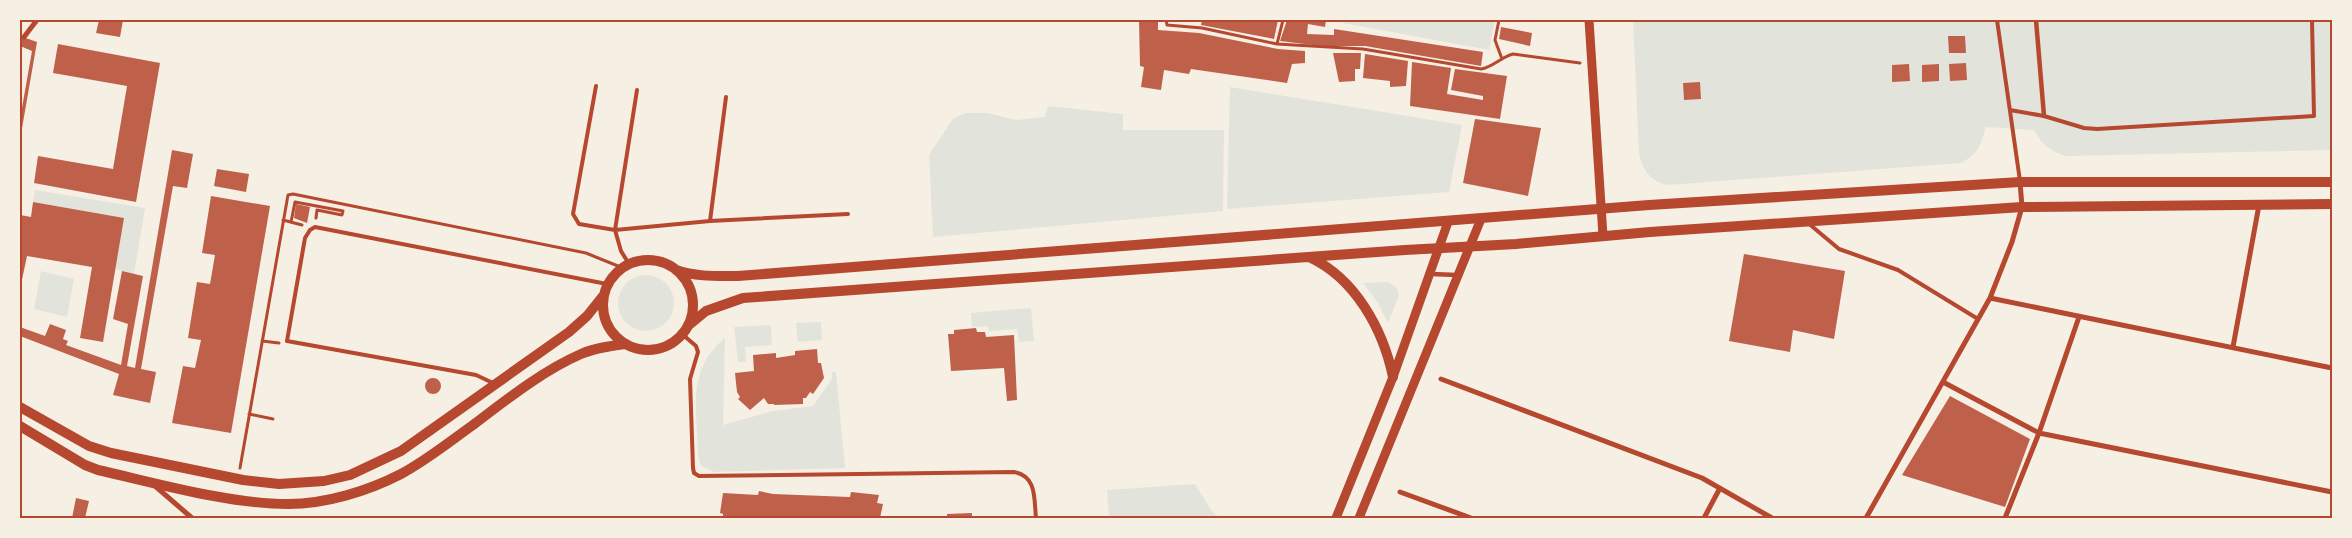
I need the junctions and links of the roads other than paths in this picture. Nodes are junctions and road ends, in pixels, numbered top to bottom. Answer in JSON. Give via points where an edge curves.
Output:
{"nodes":[{"id":1,"x":37,"y":20,"type":"edge"},
{"id":2,"x":1589,"y":20,"type":"edge"},
{"id":3,"x":1997,"y":20,"type":"edge"},
{"id":4,"x":2036,"y":20,"type":"edge"},
{"id":5,"x":2312,"y":20,"type":"edge"},
{"id":6,"x":24,"y":37,"type":"dead end"},
{"id":7,"x":596,"y":86,"type":"dead end"},
{"id":8,"x":637,"y":90,"type":"dead end"},
{"id":9,"x":726,"y":97,"type":"dead end"},
{"id":10,"x":2010,"y":110,"type":"junction"},
{"id":11,"x":2044,"y":116,"type":"junction"},
{"id":12,"x":2020,"y":182,"type":"junction"},
{"id":13,"x":2332,"y":182,"type":"edge"},
{"id":14,"x":2259,"y":204,"type":"junction"},
{"id":15,"x":2332,"y":204,"type":"edge"},
{"id":16,"x":2022,"y":207,"type":"junction"},
{"id":17,"x":1602,"y":209,"type":"junction"},
{"id":18,"x":848,"y":214,"type":"dead end"},
{"id":19,"x":1481,"y":219,"type":"junction"},
{"id":20,"x":710,"y":221,"type":"junction"},
{"id":21,"x":1448,"y":222,"type":"junction"},
{"id":22,"x":1806,"y":222,"type":"junction"},
{"id":23,"x":615,"y":230,"type":"junction"},
{"id":24,"x":1604,"y":236,"type":"junction"},
{"id":25,"x":1470,"y":247,"type":"junction"},
{"id":26,"x":1440,"y":248,"type":"junction"},
{"id":27,"x":1308,"y":257,"type":"junction"},
{"id":28,"x":625,"y":265,"type":"junction"},
{"id":29,"x":676,"y":270,"type":"junction"},
{"id":30,"x":1431,"y":274,"type":"junction"},
{"id":31,"x":1458,"y":275,"type":"junction"},
{"id":32,"x":607,"y":284,"type":"junction"},
{"id":33,"x":603,"y":296,"type":"junction"},
{"id":34,"x":1990,"y":298,"type":"junction"},
{"id":35,"x":2079,"y":317,"type":"junction"},
{"id":36,"x":1978,"y":320,"type":"junction"},
{"id":37,"x":688,"y":325,"type":"junction"},
{"id":38,"x":682,"y":334,"type":"junction"},
{"id":39,"x":625,"y":344,"type":"junction"},
{"id":40,"x":2233,"y":347,"type":"junction"},
{"id":41,"x":2332,"y":368,"type":"edge"},
{"id":42,"x":1393,"y":377,"type":"junction"},
{"id":43,"x":1441,"y":379,"type":"dead end"},
{"id":44,"x":1943,"y":382,"type":"junction"},
{"id":45,"x":495,"y":384,"type":"junction"},
{"id":46,"x":20,"y":407,"type":"edge"},
{"id":47,"x":20,"y":426,"type":"edge"},
{"id":48,"x":2039,"y":433,"type":"junction"},
{"id":49,"x":151,"y":482,"type":"junction"},
{"id":50,"x":1720,"y":488,"type":"junction"},
{"id":51,"x":1400,"y":492,"type":"dead end"},
{"id":52,"x":2332,"y":492,"type":"edge"},
{"id":53,"x":192,"y":518,"type":"edge"},
{"id":54,"x":1036,"y":518,"type":"edge"},
{"id":55,"x":1336,"y":518,"type":"edge"},
{"id":56,"x":1359,"y":518,"type":"edge"},
{"id":57,"x":1471,"y":518,"type":"edge"},
{"id":58,"x":1704,"y":518,"type":"edge"},
{"id":59,"x":1772,"y":518,"type":"edge"},
{"id":60,"x":1866,"y":518,"type":"edge"},
{"id":61,"x":2005,"y":518,"type":"edge"}],
"edges":[{"from":1,"to":6,"type":"street"},
{"from":2,"to":17,"type":"street"},
{"from":3,"to":10,"type":"lane"},
{"from":4,"to":11,"type":"street"},
{"from":5,"to":11,"type":"lane","via":[[2314,116],[2097,128],[2084,128]]},
{"from":7,"to":23,"type":"lane","via":[[573,214],[579,224]]},
{"from":8,"to":23,"type":"lane"},
{"from":9,"to":20,"type":"lane"},
{"from":10,"to":11,"type":"lane"},
{"from":10,"to":12,"type":"lane"},
{"from":12,"to":13,"type":"main road"},
{"from":12,"to":16,"type":"street"},
{"from":12,"to":17,"type":"main road"},
{"from":14,"to":15,"type":"main road"},
{"from":14,"to":16,"type":"main road"},
{"from":14,"to":40,"type":"street"},
{"from":16,"to":22,"type":"main road"},
{"from":16,"to":34,"type":"street"},
{"from":17,"to":19,"type":"main road"},
{"from":17,"to":24,"type":"street"},
{"from":18,"to":20,"type":"lane"},
{"from":19,"to":21,"type":"main road"},
{"from":19,"to":25,"type":"street"},
{"from":20,"to":23,"type":"lane"},
{"from":21,"to":26,"type":"street"},
{"from":21,"to":29,"type":"main road","via":[[738,276],[704,276]]},
{"from":22,"to":24,"type":"main road"},
{"from":22,"to":36,"type":"lane","via":[[1839,249],[1898,270]]},
{"from":23,"to":28,"type":"lane"},
{"from":24,"to":25,"type":"main road"},
{"from":25,"to":26,"type":"main road"},
{"from":25,"to":31,"type":"street"},
{"from":26,"to":27,"type":"main road"},
{"from":26,"to":30,"type":"street"},
{"from":27,"to":37,"type":"main road","via":[[743,298],[706,312]]},
{"from":27,"to":42,"type":"main road","via":[[1335,272],[1353,290],[1380,336]]},
{"from":28,"to":29,"type":"main road","via":[[654,260]]},
{"from":28,"to":32,"type":"main road"},
{"from":29,"to":37,"type":"main road","via":[[692,295],[693,310]]},
{"from":30,"to":31,"type":"street"},
{"from":30,"to":42,"type":"street"},
{"from":31,"to":56,"type":"street"},
{"from":32,"to":33,"type":"main road"},
{"from":32,"to":45,"type":"lane","via":[[315,227],[310,230],[305,238],[287,340],[476,375]]},
{"from":33,"to":39,"type":"main road","via":[[606,323]]},
{"from":33,"to":45,"type":"main road","via":[[569,332]]},
{"from":34,"to":35,"type":"street"},
{"from":34,"to":36,"type":"street"},
{"from":35,"to":40,"type":"street"},
{"from":35,"to":48,"type":"street"},
{"from":36,"to":44,"type":"street"},
{"from":37,"to":38,"type":"main road"},
{"from":38,"to":39,"type":"main road","via":[[660,349],[645,350]]},
{"from":38,"to":54,"type":"lane","via":[[698,352],[690,379],[693,468],[699,476],[1014,472],[1025,476],[1032,485]]},
{"from":39,"to":49,"type":"main road","via":[[581,354],[499,405],[428,458],[382,483],[347,494],[312,502],[266,503]]},
{"from":40,"to":41,"type":"street"},
{"from":42,"to":55,"type":"street"},
{"from":43,"to":50,"type":"street","via":[[1702,478]]},
{"from":44,"to":48,"type":"street"},
{"from":44,"to":60,"type":"street"},
{"from":45,"to":46,"type":"main road","via":[[420,440],[385,460],[350,475],[302,483],[243,480],[110,453],[89,446]]},
{"from":47,"to":49,"type":"main road","via":[[85,465]]},
{"from":48,"to":52,"type":"street"},
{"from":48,"to":61,"type":"street"},
{"from":49,"to":53,"type":"street"},
{"from":50,"to":58,"type":"street"},
{"from":50,"to":59,"type":"street"},
{"from":51,"to":57,"type":"street"}]}
